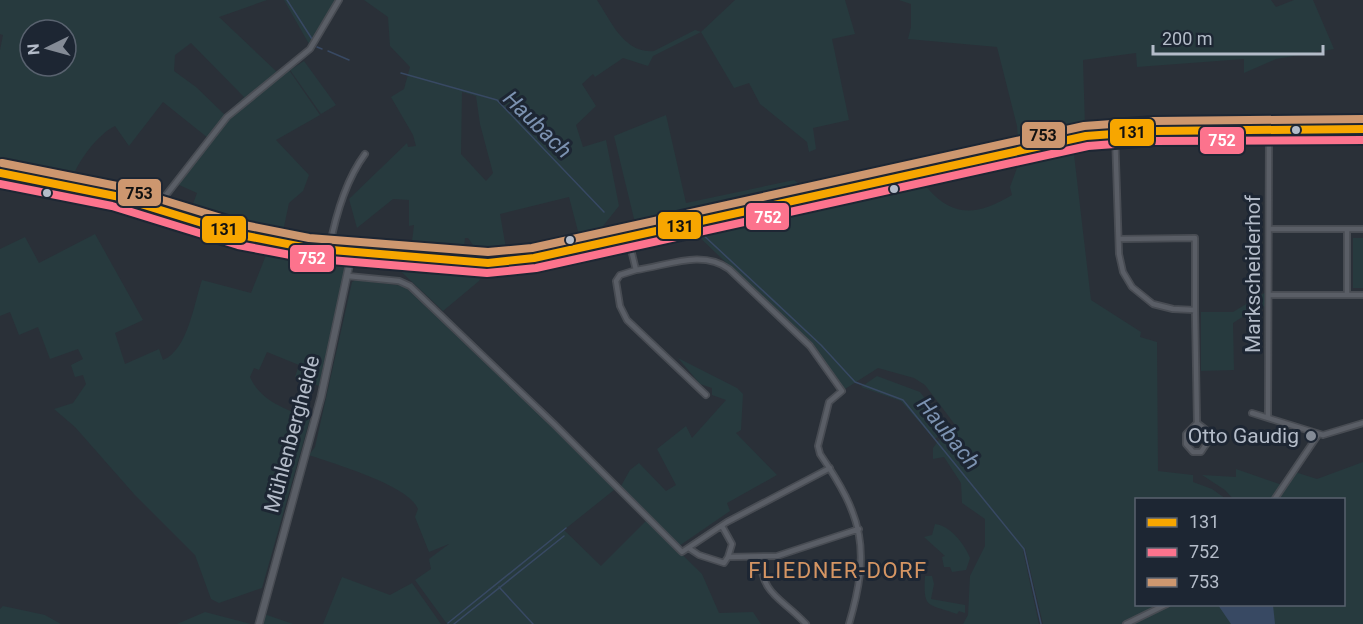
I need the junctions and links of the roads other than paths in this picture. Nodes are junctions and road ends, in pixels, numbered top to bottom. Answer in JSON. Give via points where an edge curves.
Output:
{"nodes":[{"id":1,"x":339,"y":0,"type":"edge"},
{"id":2,"x":1363,"y":129,"type":"edge"},
{"id":3,"x":1269,"y":130,"type":"junction"},
{"id":4,"x":1115,"y":133,"type":"junction"},
{"id":5,"x":365,"y":154,"type":"dead end"},
{"id":6,"x":0,"y":173,"type":"edge"},
{"id":7,"x":156,"y":208,"type":"junction"},
{"id":8,"x":1270,"y":229,"type":"junction"},
{"id":9,"x":1347,"y":229,"type":"junction"},
{"id":10,"x":1363,"y":229,"type":"edge"},
{"id":11,"x":628,"y":237,"type":"junction"},
{"id":12,"x":1119,"y":239,"type":"junction"},
{"id":13,"x":329,"y":250,"type":"junction"},
{"id":14,"x":352,"y":252,"type":"junction"},
{"id":15,"x":636,"y":270,"type":"junction"},
{"id":16,"x":348,"y":276,"type":"junction"},
{"id":17,"x":1347,"y":294,"type":"junction"},
{"id":18,"x":1270,"y":295,"type":"junction"},
{"id":19,"x":1363,"y":295,"type":"edge"},
{"id":20,"x":1195,"y":310,"type":"junction"},
{"id":21,"x":706,"y":395,"type":"dead end"},
{"id":22,"x":1252,"y":413,"type":"dead end"},
{"id":23,"x":1268,"y":417,"type":"junction"},
{"id":24,"x":1197,"y":423,"type":"junction"},
{"id":25,"x":1363,"y":423,"type":"edge"},
{"id":26,"x":1318,"y":435,"type":"junction"},
{"id":27,"x":830,"y":468,"type":"junction"},
{"id":28,"x":1275,"y":498,"type":"edge"},
{"id":29,"x":722,"y":526,"type":"junction"},
{"id":30,"x":859,"y":529,"type":"junction"},
{"id":31,"x":690,"y":549,"type":"junction"},
{"id":32,"x":728,"y":557,"type":"junction"},
{"id":33,"x":760,"y":557,"type":"junction"},
{"id":34,"x":1163,"y":606,"type":"edge"},
{"id":35,"x":259,"y":624,"type":"edge"},
{"id":36,"x":806,"y":624,"type":"edge"},
{"id":37,"x":849,"y":624,"type":"edge"},
{"id":38,"x":1126,"y":624,"type":"edge"}],
"edges":[{"from":1,"to":7,"type":"street","via":[[310,49],[227,117]]},
{"from":2,"to":3,"type":"main road"},
{"from":3,"to":4,"type":"main road"},
{"from":3,"to":8,"type":"street","name":"Markscheiderhof"},
{"from":4,"to":11,"type":"main road"},
{"from":4,"to":12,"type":"street"},
{"from":5,"to":13,"type":"street","via":[[356,166],[336,216]]},
{"from":6,"to":7,"type":"main road","via":[[82,188]]},
{"from":7,"to":13,"type":"main road","via":[[249,237]]},
{"from":8,"to":9,"type":"street"},
{"from":8,"to":18,"type":"street","name":"Markscheiderhof"},
{"from":9,"to":10,"type":"street"},
{"from":9,"to":17,"type":"street"},
{"from":11,"to":14,"type":"main road","via":[[510,261]]},
{"from":11,"to":15,"type":"street"},
{"from":12,"to":20,"type":"street","via":[[1120,264],[1138,293],[1162,307]]},
{"from":12,"to":20,"type":"street","via":[[1196,238]]},
{"from":13,"to":14,"type":"main road"},
{"from":14,"to":16,"type":"street","name":"Mühlenbergheide"},
{"from":15,"to":21,"type":"street","via":[[620,275],[616,281],[627,320]]},
{"from":15,"to":27,"type":"street","via":[[706,258],[719,262],[810,346],[842,391],[829,402],[819,438],[820,454]]},
{"from":16,"to":31,"type":"street","via":[[399,281],[410,286],[682,552]]},
{"from":16,"to":35,"type":"street","name":"Mühlenbergheide","via":[[317,415]]},
{"from":17,"to":18,"type":"street"},
{"from":17,"to":19,"type":"street"},
{"from":18,"to":23,"type":"street","name":"Markscheiderhof"},
{"from":20,"to":24,"type":"street"},
{"from":22,"to":23,"type":"street"},
{"from":23,"to":26,"type":"street"},
{"from":24,"to":24,"type":"street","via":[[1186,434],[1186,444],[1193,452],[1200,452],[1207,443],[1205,429]]},
{"from":25,"to":26,"type":"street"},
{"from":26,"to":28,"type":"street"},
{"from":27,"to":29,"type":"street"},
{"from":27,"to":30,"type":"street","via":[[850,501]]},
{"from":29,"to":31,"type":"street"},
{"from":29,"to":32,"type":"street","via":[[732,544]]},
{"from":30,"to":33,"type":"street","via":[[784,554]]},
{"from":30,"to":37,"type":"street","via":[[861,556]]},
{"from":31,"to":32,"type":"street","via":[[720,563]]},
{"from":32,"to":33,"type":"street"},
{"from":33,"to":36,"type":"street","via":[[762,581],[767,589]]},
{"from":34,"to":38,"type":"street"}]}
